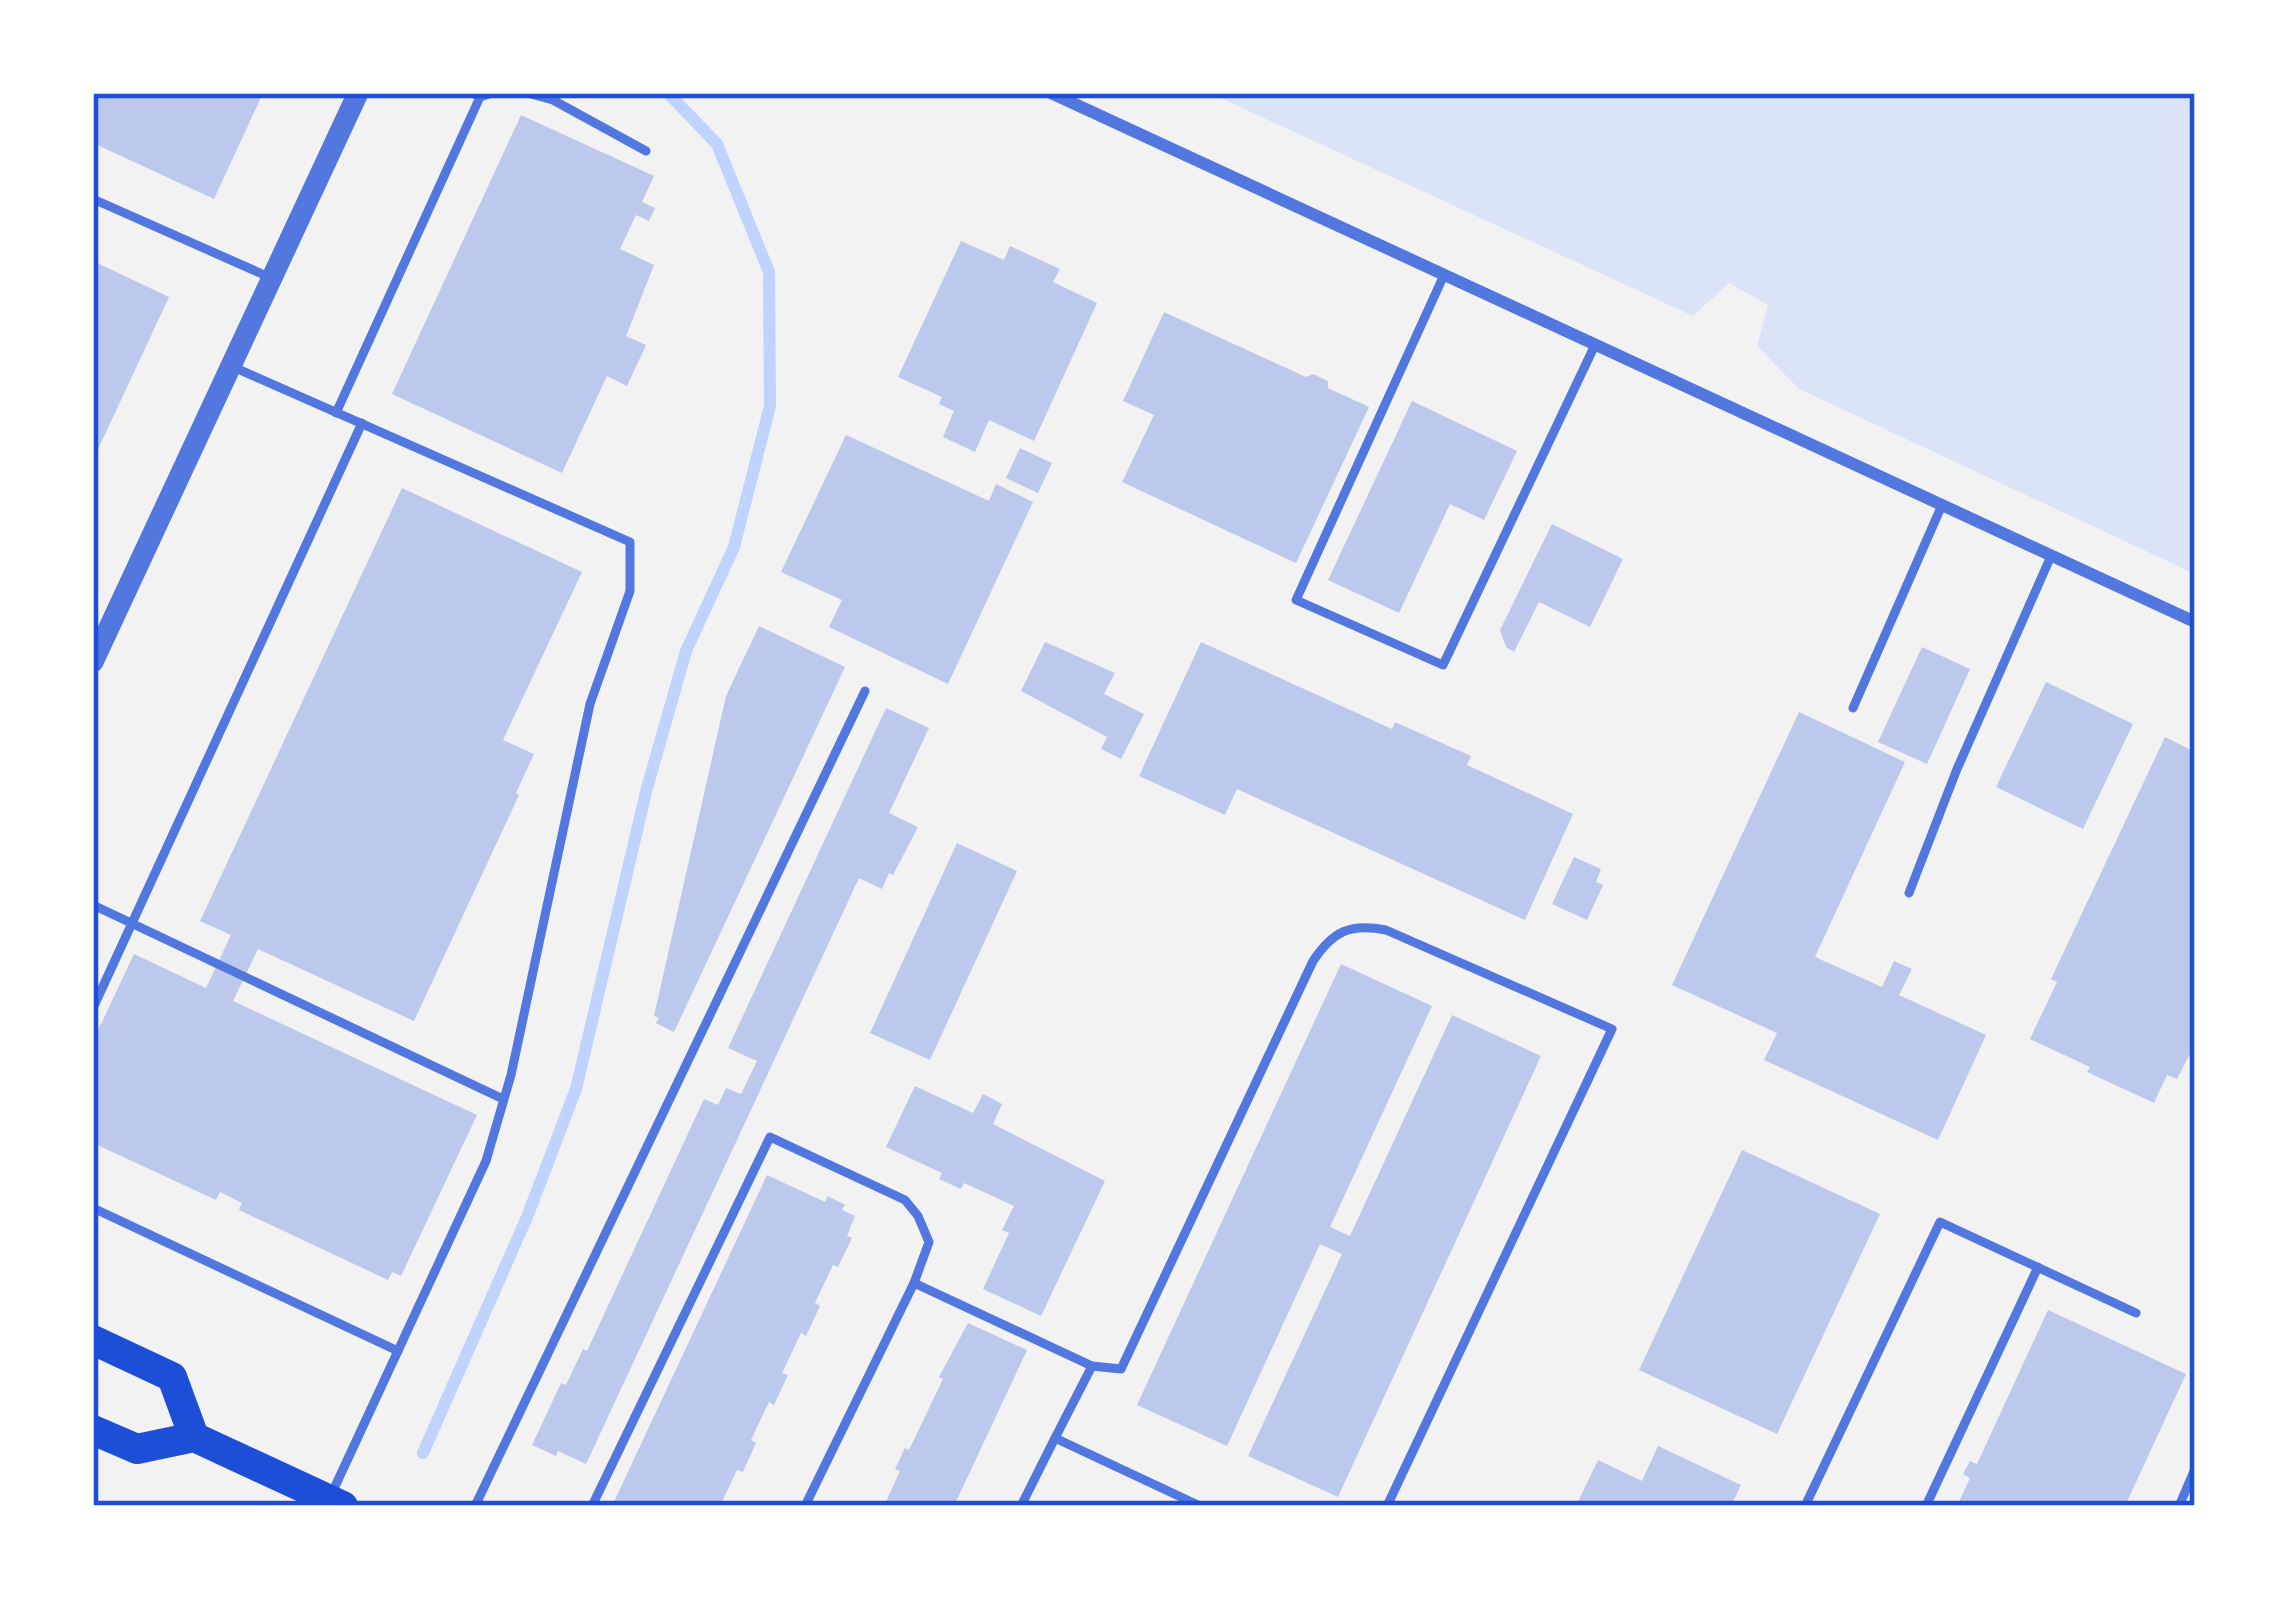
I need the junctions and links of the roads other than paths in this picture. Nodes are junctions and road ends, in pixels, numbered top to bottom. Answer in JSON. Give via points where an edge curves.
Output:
{"nodes":[{"id":1,"x":358,"y":93,"type":"edge"},
{"id":2,"x":526,"y":93,"type":"edge"},
{"id":3,"x":1051,"y":93,"type":"edge"},
{"id":4,"x":481,"y":94,"type":"edge"},
{"id":5,"x":646,"y":152,"type":"dead end"},
{"id":6,"x":93,"y":199,"type":"edge"},
{"id":7,"x":1444,"y":275,"type":"junction"},
{"id":8,"x":270,"y":277,"type":"junction"},
{"id":9,"x":1595,"y":345,"type":"junction"},
{"id":10,"x":231,"y":366,"type":"junction"},
{"id":11,"x":336,"y":413,"type":"junction"},
{"id":12,"x":362,"y":423,"type":"junction"},
{"id":13,"x":1942,"y":506,"type":"junction"},
{"id":14,"x":2051,"y":556,"type":"junction"},
{"id":15,"x":2195,"y":622,"type":"edge"},
{"id":16,"x":93,"y":662,"type":"edge"},
{"id":17,"x":865,"y":691,"type":"dead end"},
{"id":18,"x":1853,"y":708,"type":"dead end"},
{"id":19,"x":1909,"y":893,"type":"dead end"},
{"id":20,"x":93,"y":905,"type":"edge"},
{"id":21,"x":132,"y":923,"type":"junction"},
{"id":22,"x":93,"y":1008,"type":"edge"},
{"id":23,"x":503,"y":1099,"type":"junction"},
{"id":24,"x":93,"y":1208,"type":"edge"},
{"id":25,"x":2038,"y":1267,"type":"junction"},
{"id":26,"x":914,"y":1282,"type":"junction"},
{"id":27,"x":2136,"y":1313,"type":"dead end"},
{"id":28,"x":93,"y":1340,"type":"edge"},
{"id":29,"x":398,"y":1351,"type":"junction"},
{"id":30,"x":1092,"y":1366,"type":"junction"},
{"id":31,"x":93,"y":1430,"type":"edge"},
{"id":32,"x":194,"y":1437,"type":"junction"},
{"id":33,"x":1055,"y":1438,"type":"junction"},
{"id":34,"x":2195,"y":1469,"type":"edge"},
{"id":35,"x":336,"y":1503,"type":"edge"},
{"id":36,"x":475,"y":1506,"type":"edge"},
{"id":37,"x":592,"y":1506,"type":"edge"},
{"id":38,"x":805,"y":1506,"type":"edge"},
{"id":39,"x":1022,"y":1506,"type":"edge"},
{"id":40,"x":1200,"y":1506,"type":"edge"},
{"id":41,"x":1387,"y":1506,"type":"edge"},
{"id":42,"x":1805,"y":1506,"type":"edge"},
{"id":43,"x":1926,"y":1506,"type":"edge"},
{"id":44,"x":2179,"y":1506,"type":"edge"}],
"edges":[{"from":1,"to":8,"type":"street"},
{"from":2,"to":5,"type":"lane"},
{"from":3,"to":7,"type":"street"},
{"from":4,"to":11,"type":"lane"},
{"from":6,"to":8,"type":"lane"},
{"from":7,"to":9,"type":"street"},
{"from":7,"to":9,"type":"lane","via":[[1296,600],[1443,665]]},
{"from":8,"to":10,"type":"street"},
{"from":9,"to":13,"type":"street"},
{"from":10,"to":11,"type":"lane"},
{"from":10,"to":16,"type":"street"},
{"from":11,"to":12,"type":"lane"},
{"from":12,"to":21,"type":"lane"},
{"from":12,"to":23,"type":"lane","via":[[630,542],[630,591],[579,747]]},
{"from":13,"to":14,"type":"street"},
{"from":13,"to":18,"type":"lane"},
{"from":14,"to":15,"type":"street"},
{"from":14,"to":19,"type":"lane"},
{"from":17,"to":36,"type":"lane"},
{"from":20,"to":21,"type":"lane"},
{"from":21,"to":22,"type":"lane"},
{"from":21,"to":23,"type":"lane"},
{"from":23,"to":29,"type":"lane","via":[[486,1161]]},
{"from":24,"to":29,"type":"lane"},
{"from":25,"to":27,"type":"lane"},
{"from":25,"to":42,"type":"lane","via":[[1940,1222]]},
{"from":25,"to":43,"type":"lane"},
{"from":26,"to":30,"type":"lane"},
{"from":26,"to":37,"type":"lane","via":[[929,1242],[905,1200],[770,1137]]},
{"from":26,"to":38,"type":"lane"},
{"from":28,"to":32,"type":"main road","via":[[172,1377]]},
{"from":29,"to":35,"type":"lane"},
{"from":30,"to":33,"type":"lane"},
{"from":30,"to":41,"type":"lane","via":[[1121,1369],[1312,961],[1335,934],[1386,930],[1612,1030]]},
{"from":31,"to":32,"type":"main road","via":[[137,1449]]},
{"from":32,"to":35,"type":"main road"},
{"from":33,"to":39,"type":"lane"},
{"from":33,"to":40,"type":"lane"},
{"from":34,"to":44,"type":"lane"}]}
